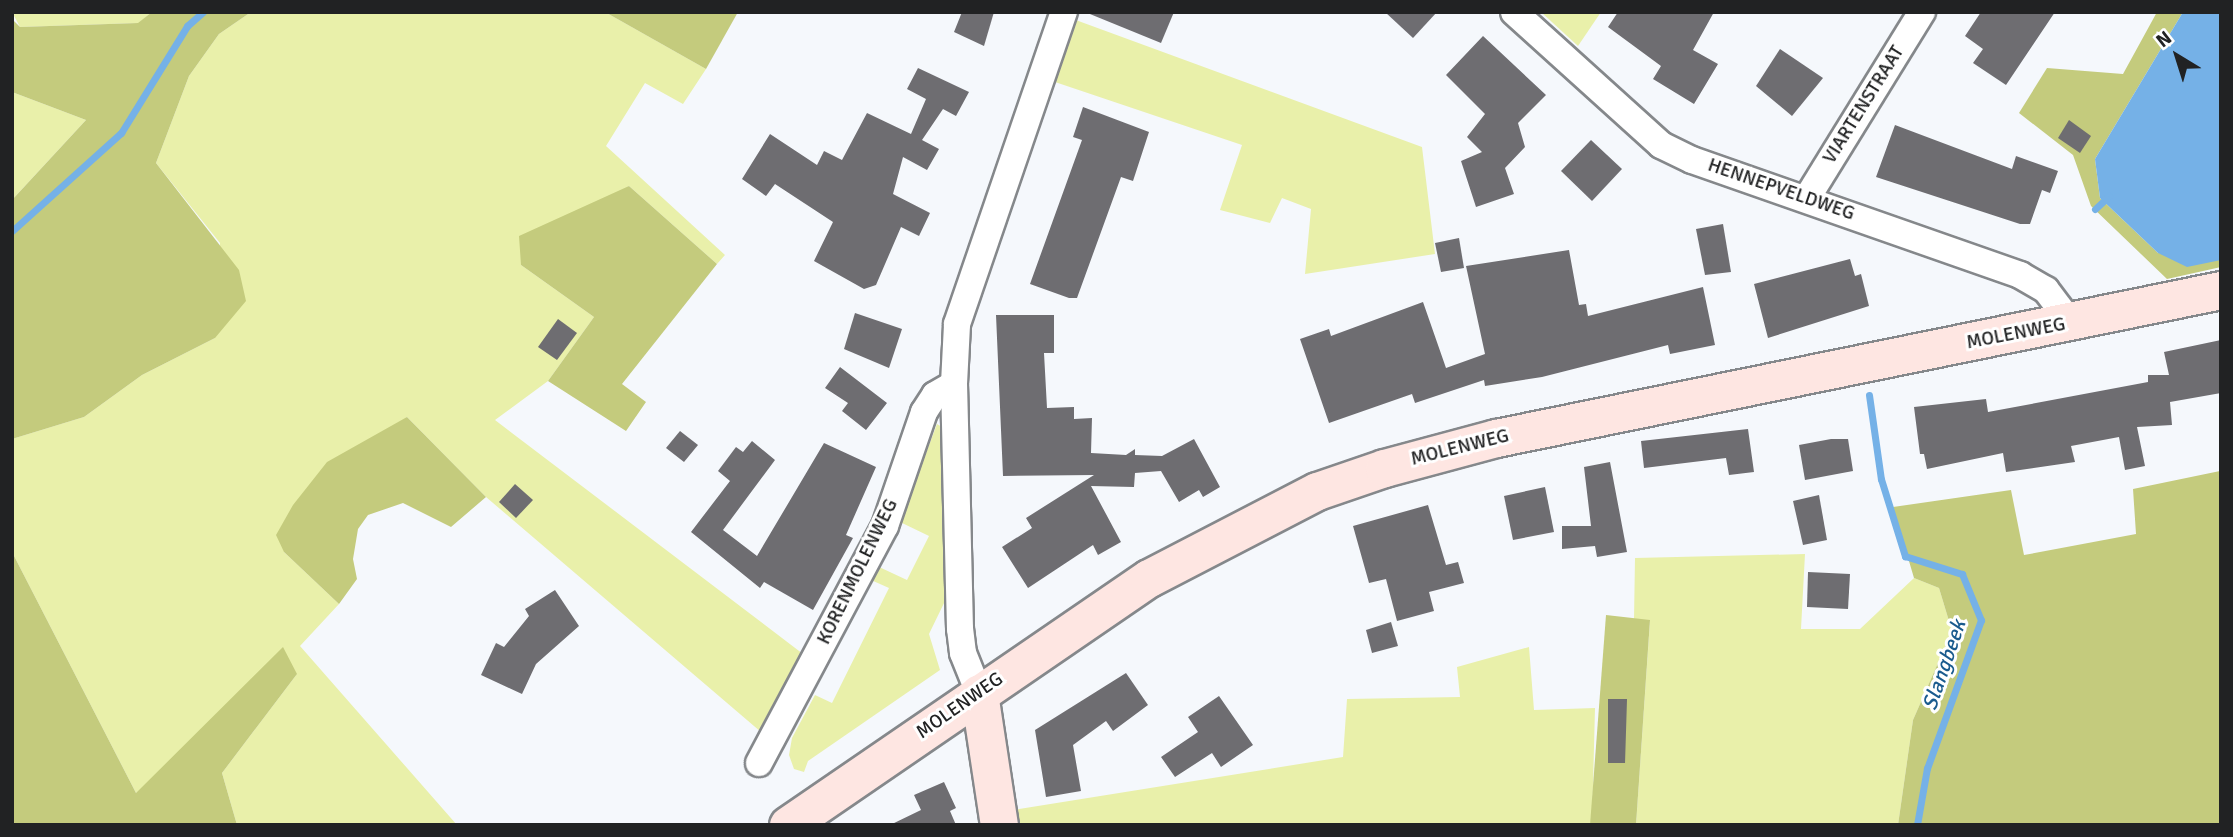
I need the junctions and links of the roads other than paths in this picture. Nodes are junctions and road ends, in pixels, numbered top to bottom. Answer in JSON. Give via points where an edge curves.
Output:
{"nodes":[{"id":1,"x":1064,"y":12,"type":"edge"},
{"id":2,"x":1514,"y":12,"type":"edge"},
{"id":3,"x":1922,"y":12,"type":"edge"},
{"id":4,"x":1807,"y":198,"type":"junction"},
{"id":5,"x":2221,"y":290,"type":"edge"},
{"id":6,"x":2071,"y":323,"type":"junction"},
{"id":7,"x":954,"y":384,"type":"junction"},
{"id":8,"x":979,"y":693,"type":"junction"},
{"id":9,"x":759,"y":763,"type":"dead end"},
{"id":10,"x":788,"y":825,"type":"edge"},
{"id":11,"x":999,"y":825,"type":"edge"}],
"edges":[{"from":1,"to":7,"type":"street","via":[[957,324]]},
{"from":2,"to":4,"type":"street","name":"HENNEPVELDWEG","via":[[1661,145],[1692,160]]},
{"from":3,"to":4,"type":"street","name":"VIARTENSTRAAT"},
{"from":4,"to":6,"type":"street","name":"HENNEPVELDWEG","via":[[2020,275],[2046,290]]},
{"from":5,"to":6,"type":"street","name":"MOLENWEG"},
{"from":6,"to":8,"type":"street","name":"MOLENWEG","via":[[1496,438],[1384,468],[1317,491],[1201,547]]},
{"from":7,"to":8,"type":"street","via":[[960,629],[963,653]]},
{"from":7,"to":9,"type":"street","name":"KORENMOLENWEG","via":[[935,395],[924,412],[884,526]]},
{"from":8,"to":10,"type":"street","name":"MOLENWEG"},
{"from":8,"to":11,"type":"street"}]}
